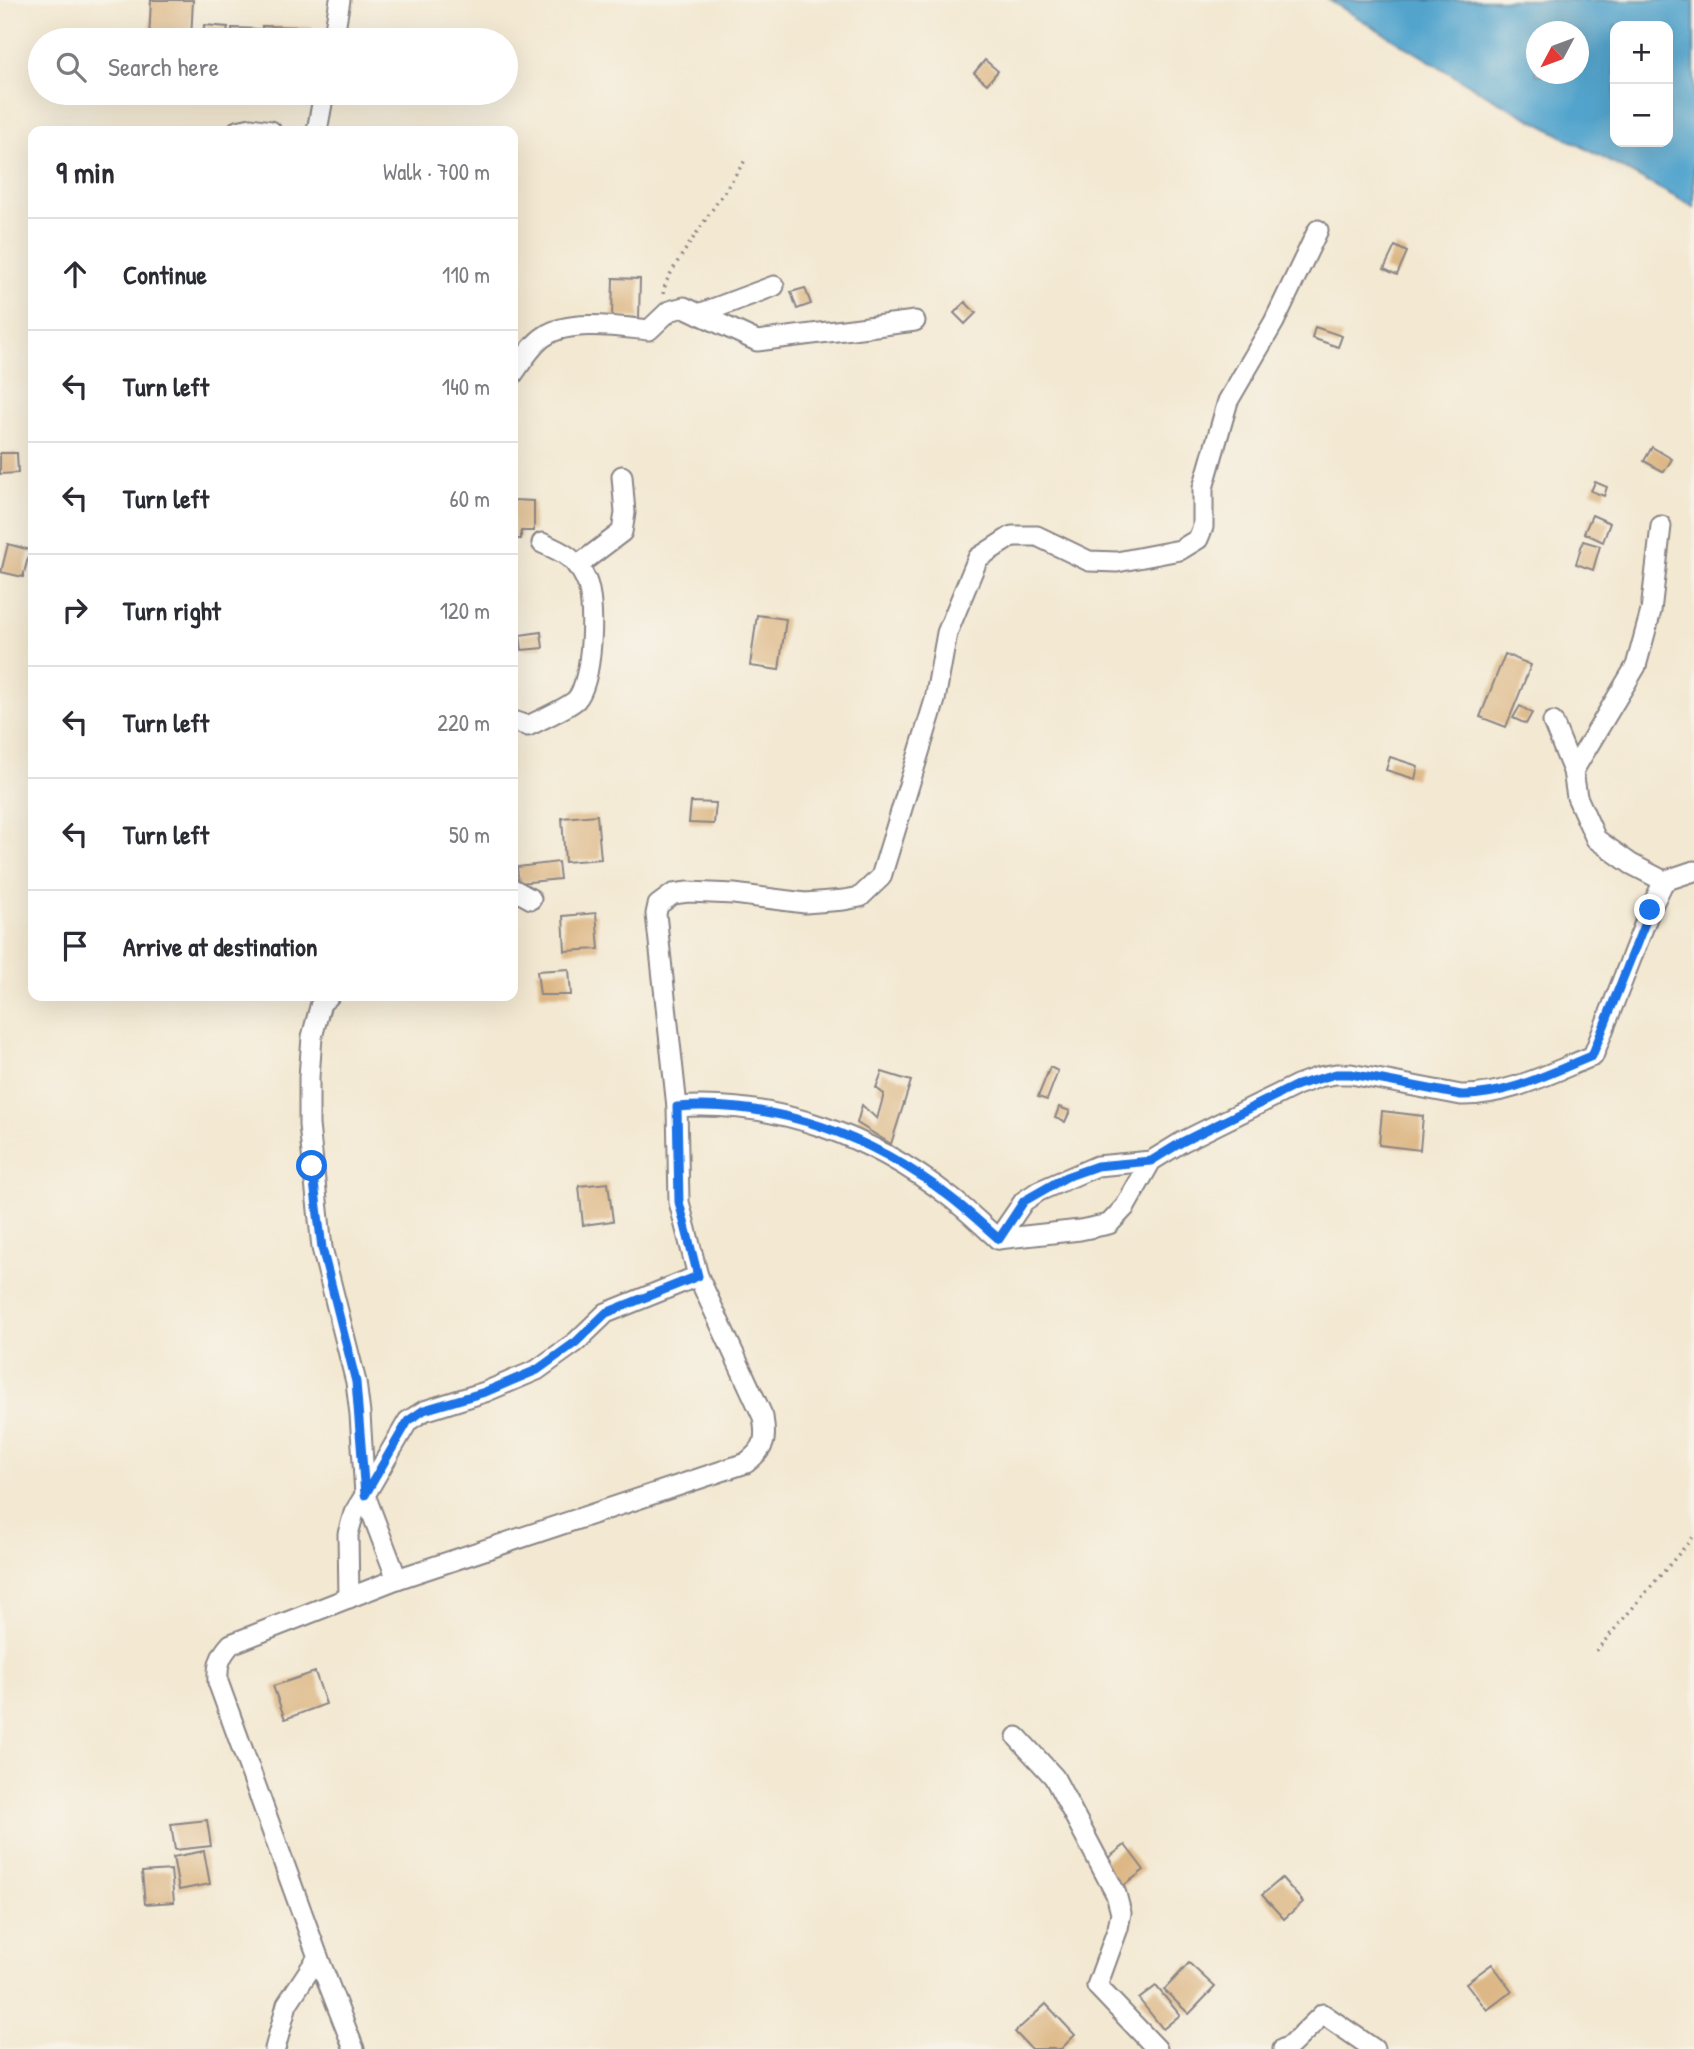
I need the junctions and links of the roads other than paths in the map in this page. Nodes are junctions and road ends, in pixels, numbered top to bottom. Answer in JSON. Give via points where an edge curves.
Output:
{"nodes":[{"id":1,"x":340,"y":0,"type":"edge"},
{"id":2,"x":335,"y":28,"type":"edge"},
{"id":3,"x":322,"y":105,"type":"edge"},
{"id":4,"x":318,"y":126,"type":"edge"},
{"id":5,"x":1318,"y":230,"type":"dead end"},
{"id":6,"x":774,"y":286,"type":"dead end"},
{"id":7,"x":699,"y":314,"type":"junction"},
{"id":8,"x":915,"y":321,"type":"dead end"},
{"id":9,"x":518,"y":368,"type":"edge"},
{"id":10,"x":622,"y":475,"type":"dead end"},
{"id":11,"x":1661,"y":526,"type":"dead end"},
{"id":12,"x":542,"y":543,"type":"dead end"},
{"id":13,"x":577,"y":566,"type":"junction"},
{"id":14,"x":1553,"y":722,"type":"dead end"},
{"id":15,"x":518,"y":723,"type":"edge"},
{"id":16,"x":1573,"y":771,"type":"junction"},
{"id":17,"x":1694,"y":871,"type":"edge"},
{"id":18,"x":1664,"y":881,"type":"junction"},
{"id":19,"x":518,"y":892,"type":"edge"},
{"id":20,"x":531,"y":899,"type":"dead end"},
{"id":21,"x":323,"y":1001,"type":"edge"},
{"id":22,"x":677,"y":1107,"type":"junction"},
{"id":23,"x":1151,"y":1161,"type":"junction"},
{"id":24,"x":999,"y":1239,"type":"junction"},
{"id":25,"x":698,"y":1276,"type":"junction"},
{"id":26,"x":365,"y":1495,"type":"junction"},
{"id":27,"x":397,"y":1579,"type":"junction"},
{"id":28,"x":349,"y":1598,"type":"junction"},
{"id":29,"x":1017,"y":1737,"type":"dead end"},
{"id":30,"x":318,"y":1957,"type":"junction"},
{"id":31,"x":275,"y":2049,"type":"edge"},
{"id":32,"x":354,"y":2049,"type":"edge"},
{"id":33,"x":1157,"y":2049,"type":"edge"},
{"id":34,"x":1283,"y":2049,"type":"edge"},
{"id":35,"x":1374,"y":2049,"type":"edge"}],
"edges":[{"from":1,"to":2,"type":"street"},
{"from":3,"to":4,"type":"street"},
{"from":5,"to":22,"type":"street","via":[[1274,322],[1228,401],[1203,488],[1203,527],[1198,539],[1180,550],[1116,562],[1088,561],[1037,536],[1012,536],[978,558],[947,633],[925,737],[881,877],[872,888],[860,897],[805,903],[688,892],[673,894],[658,905]]},
{"from":6,"to":7,"type":"street"},
{"from":7,"to":8,"type":"street","via":[[757,341]]},
{"from":7,"to":9,"type":"street","via":[[684,307],[669,311],[649,330],[557,328],[542,338]]},
{"from":10,"to":13,"type":"street","via":[[622,532]]},
{"from":11,"to":16,"type":"street","via":[[1651,611],[1636,666]]},
{"from":12,"to":13,"type":"street","via":[[569,555]]},
{"from":13,"to":15,"type":"street","via":[[587,581],[592,617],[586,676],[576,699],[528,726]]},
{"from":14,"to":16,"type":"street"},
{"from":16,"to":18,"type":"street","via":[[1577,797],[1596,839]]},
{"from":17,"to":18,"type":"street"},
{"from":18,"to":23,"type":"street","via":[[1592,1056],[1479,1096],[1351,1074],[1319,1077]]},
{"from":19,"to":20,"type":"street"},
{"from":21,"to":26,"type":"street","via":[[312,1037],[309,1125],[322,1248],[356,1382]]},
{"from":22,"to":24,"type":"street","via":[[745,1108],[825,1126],[905,1165]]},
{"from":22,"to":25,"type":"street","via":[[679,1202]]},
{"from":23,"to":24,"type":"street","via":[[1097,1166],[1066,1177],[1024,1201]]},
{"from":23,"to":24,"type":"street","via":[[1125,1207],[1108,1224]]},
{"from":25,"to":26,"type":"street","via":[[606,1313],[537,1370],[424,1410],[408,1421]]},
{"from":25,"to":27,"type":"street","via":[[763,1417],[766,1436],[760,1452],[746,1463]]},
{"from":26,"to":27,"type":"street"},
{"from":26,"to":28,"type":"street","via":[[348,1534]]},
{"from":27,"to":28,"type":"street"},
{"from":28,"to":30,"type":"street","via":[[231,1644],[217,1668],[218,1682]]},
{"from":29,"to":33,"type":"street","via":[[1054,1777],[1116,1894],[1121,1913],[1118,1928],[1097,1986]]},
{"from":30,"to":31,"type":"street","via":[[286,2004]]},
{"from":30,"to":32,"type":"street"},
{"from":34,"to":35,"type":"street","via":[[1323,2014]]}]}
